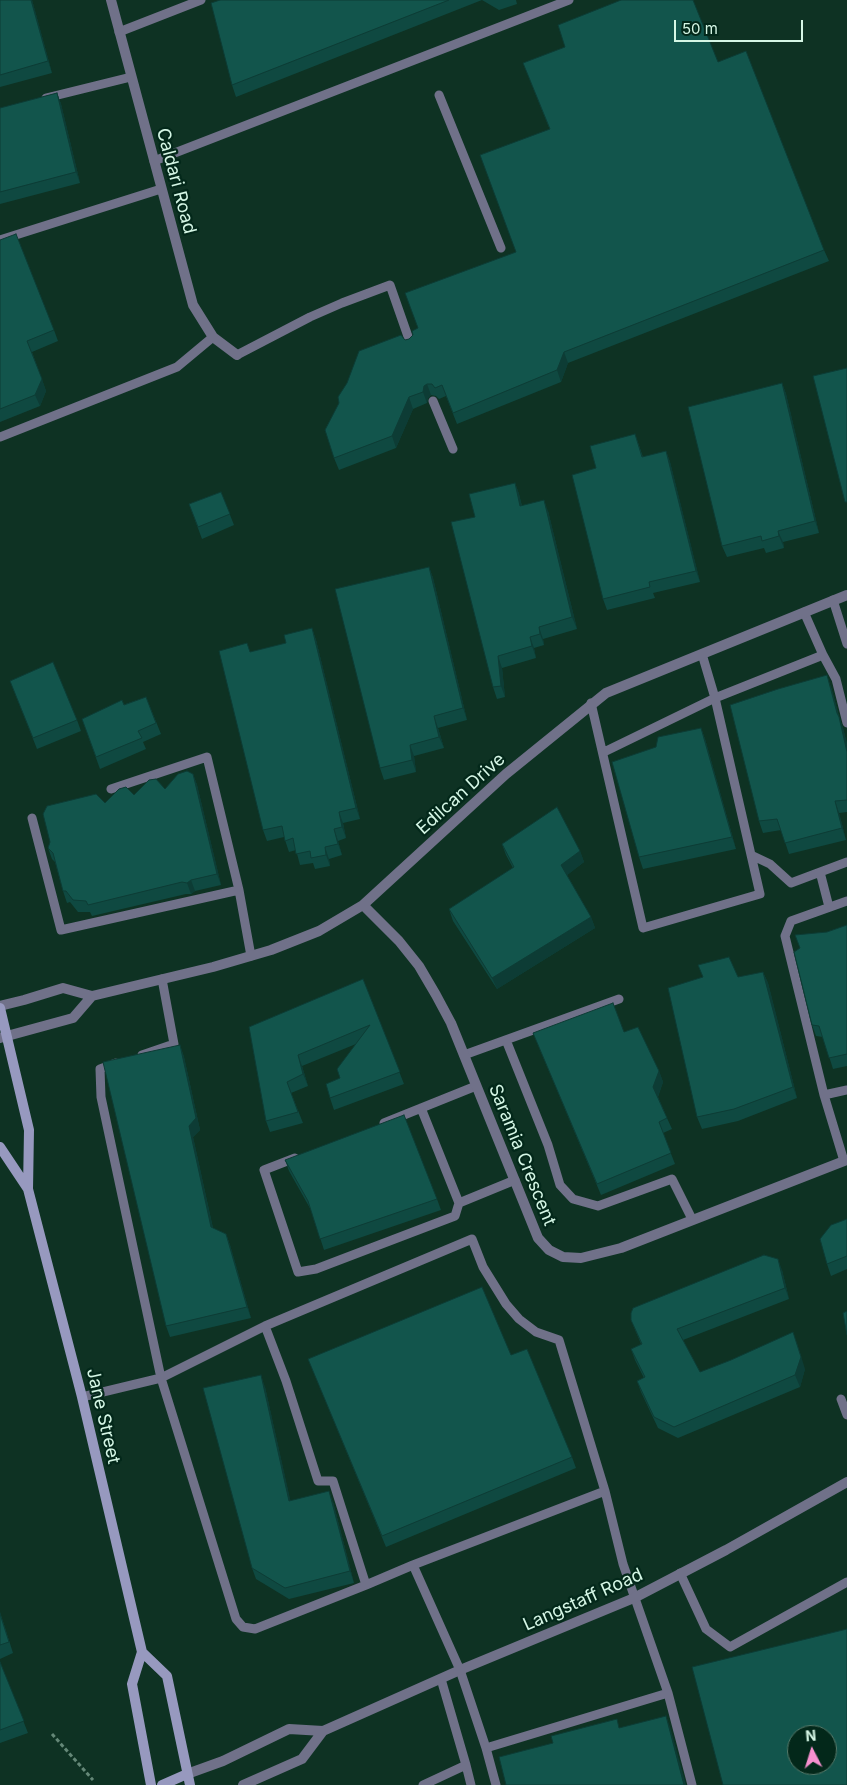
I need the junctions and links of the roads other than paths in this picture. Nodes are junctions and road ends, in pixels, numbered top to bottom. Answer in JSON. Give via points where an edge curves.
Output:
{"nodes":[{"id":1,"x":111,"y":0,"type":"edge"},
{"id":2,"x":201,"y":0,"type":"edge"},
{"id":3,"x":568,"y":0,"type":"edge"},
{"id":4,"x":119,"y":32,"type":"junction"},
{"id":5,"x":131,"y":77,"type":"junction"},
{"id":6,"x":439,"y":95,"type":"dead end"},
{"id":7,"x":38,"y":100,"type":"edge"},
{"id":8,"x":154,"y":161,"type":"junction"},
{"id":9,"x":161,"y":189,"type":"junction"},
{"id":10,"x":0,"y":240,"type":"edge"},
{"id":11,"x":501,"y":248,"type":"dead end"},
{"id":12,"x":213,"y":337,"type":"junction"},
{"id":13,"x":411,"y":345,"type":"edge"},
{"id":14,"x":237,"y":356,"type":"joint"},
{"id":15,"x":433,"y":401,"type":"edge"},
{"id":16,"x":0,"y":437,"type":"edge"},
{"id":17,"x":453,"y":449,"type":"dead end"},
{"id":18,"x":847,"y":595,"type":"edge"},
{"id":19,"x":833,"y":600,"type":"junction"},
{"id":20,"x":804,"y":612,"type":"junction"},
{"id":21,"x":847,"y":644,"type":"edge"},
{"id":22,"x":702,"y":654,"type":"junction"},
{"id":23,"x":823,"y":655,"type":"junction"},
{"id":24,"x":715,"y":698,"type":"junction"},
{"id":25,"x":591,"y":704,"type":"junction"},
{"id":26,"x":847,"y":723,"type":"edge"},
{"id":27,"x":604,"y":752,"type":"junction"},
{"id":28,"x":111,"y":789,"type":"dead end"},
{"id":29,"x":32,"y":818,"type":"dead end"},
{"id":30,"x":751,"y":855,"type":"junction"},
{"id":31,"x":847,"y":862,"type":"edge"},
{"id":32,"x":820,"y":872,"type":"junction"},
{"id":33,"x":239,"y":890,"type":"junction"},
{"id":34,"x":847,"y":901,"type":"edge"},
{"id":35,"x":363,"y":905,"type":"junction"},
{"id":36,"x":828,"y":907,"type":"junction"},
{"id":37,"x":251,"y":956,"type":"junction"},
{"id":38,"x":162,"y":979,"type":"junction"},
{"id":39,"x":92,"y":996,"type":"junction"},
{"id":40,"x":619,"y":999,"type":"dead end"},
{"id":41,"x":0,"y":1007,"type":"edge"},
{"id":42,"x":3,"y":1037,"type":"edge"},
{"id":43,"x":506,"y":1040,"type":"junction"},
{"id":44,"x":137,"y":1056,"type":"edge"},
{"id":45,"x":464,"y":1056,"type":"junction"},
{"id":46,"x":128,"y":1060,"type":"edge"},
{"id":47,"x":476,"y":1086,"type":"junction"},
{"id":48,"x":847,"y":1090,"type":"edge"},
{"id":49,"x":824,"y":1095,"type":"junction"},
{"id":50,"x":421,"y":1108,"type":"junction"},
{"id":51,"x":375,"y":1126,"type":"edge"},
{"id":52,"x":0,"y":1147,"type":"edge"},
{"id":53,"x":301,"y":1156,"type":"edge"},
{"id":54,"x":846,"y":1160,"type":"edge"},
{"id":55,"x":514,"y":1180,"type":"junction"},
{"id":56,"x":28,"y":1189,"type":"junction"},
{"id":57,"x":459,"y":1203,"type":"junction"},
{"id":58,"x":692,"y":1219,"type":"junction"},
{"id":59,"x":265,"y":1326,"type":"junction"},
{"id":60,"x":161,"y":1378,"type":"junction"},
{"id":61,"x":82,"y":1398,"type":"junction"},
{"id":62,"x":841,"y":1399,"type":"dead end"},
{"id":63,"x":847,"y":1415,"type":"edge"},
{"id":64,"x":847,"y":1482,"type":"edge"},
{"id":65,"x":605,"y":1491,"type":"junction"},
{"id":66,"x":414,"y":1565,"type":"junction"},
{"id":67,"x":680,"y":1573,"type":"junction"},
{"id":68,"x":847,"y":1582,"type":"edge"},
{"id":69,"x":366,"y":1585,"type":"junction"},
{"id":70,"x":634,"y":1598,"type":"junction"},
{"id":71,"x":142,"y":1652,"type":"junction"},
{"id":72,"x":460,"y":1670,"type":"junction"},
{"id":73,"x":442,"y":1679,"type":"junction"},
{"id":74,"x":668,"y":1693,"type":"junction"},
{"id":75,"x":323,"y":1731,"type":"junction"},
{"id":76,"x":486,"y":1748,"type":"junction"},
{"id":77,"x":466,"y":1765,"type":"junction"},
{"id":78,"x":187,"y":1774,"type":"junction"},
{"id":79,"x":428,"y":1784,"type":"edge"},
{"id":80,"x":151,"y":1785,"type":"edge"},
{"id":81,"x":162,"y":1785,"type":"edge"},
{"id":82,"x":190,"y":1785,"type":"edge"},
{"id":83,"x":243,"y":1785,"type":"edge"},
{"id":84,"x":471,"y":1785,"type":"edge"},
{"id":85,"x":496,"y":1785,"type":"edge"},
{"id":86,"x":692,"y":1785,"type":"edge"}],
"edges":[{"from":1,"to":4,"type":"street","name":"Caldari Road"},
{"from":2,"to":4,"type":"lane"},
{"from":3,"to":8,"type":"lane"},
{"from":4,"to":5,"type":"street","name":"Caldari Road"},
{"from":5,"to":7,"type":"lane"},
{"from":5,"to":8,"type":"street","name":"Caldari Road"},
{"from":6,"to":11,"type":"lane"},
{"from":8,"to":9,"type":"street","name":"Caldari Road"},
{"from":9,"to":10,"type":"lane"},
{"from":9,"to":12,"type":"street","name":"Caldari Road","via":[[193,305]]},
{"from":12,"to":14,"type":"street","name":"Caldari Road"},
{"from":12,"to":16,"type":"lane","via":[[178,367]]},
{"from":13,"to":14,"type":"lane","via":[[390,285],[342,302]]},
{"from":15,"to":17,"type":"lane"},
{"from":18,"to":19,"type":"street","name":"Edilcan Drive"},
{"from":19,"to":20,"type":"street","name":"Edilcan Drive"},
{"from":19,"to":21,"type":"lane"},
{"from":20,"to":22,"type":"street","name":"Edilcan Drive"},
{"from":20,"to":23,"type":"lane"},
{"from":22,"to":24,"type":"lane"},
{"from":22,"to":25,"type":"street","name":"Edilcan Drive","via":[[606,693]]},
{"from":23,"to":24,"type":"lane"},
{"from":23,"to":26,"type":"lane","via":[[836,679]]},
{"from":24,"to":27,"type":"lane"},
{"from":24,"to":30,"type":"lane"},
{"from":25,"to":27,"type":"lane"},
{"from":25,"to":35,"type":"street","name":"Edilcan Drive","via":[[506,774]]},
{"from":27,"to":30,"type":"lane","via":[[642,928],[760,894]]},
{"from":28,"to":33,"type":"lane","via":[[207,757]]},
{"from":29,"to":33,"type":"lane","via":[[61,930]]},
{"from":30,"to":32,"type":"lane","via":[[770,864],[791,883]]},
{"from":31,"to":32,"type":"lane"},
{"from":32,"to":36,"type":"lane"},
{"from":33,"to":37,"type":"lane"},
{"from":34,"to":36,"type":"lane"},
{"from":35,"to":37,"type":"street","name":"Edilcan Drive","via":[[319,931]]},
{"from":35,"to":45,"type":"street","name":"Saramia Crescent","via":[[419,966],[451,1023]]},
{"from":36,"to":49,"type":"lane","via":[[791,921],[785,936]]},
{"from":37,"to":38,"type":"street","name":"Edilcan Drive"},
{"from":38,"to":39,"type":"street","name":"Edilcan Drive"},
{"from":38,"to":44,"type":"lane","via":[[174,1044]]},
{"from":39,"to":41,"type":"street","name":"Edilcan Drive","via":[[63,988]]},
{"from":39,"to":42,"type":"street","via":[[73,1018]]},
{"from":40,"to":43,"type":"lane"},
{"from":41,"to":42,"type":"main road","name":"Jane Street"},
{"from":42,"to":56,"type":"main road","name":"Jane Street","via":[[29,1130]]},
{"from":43,"to":45,"type":"lane"},
{"from":43,"to":58,"type":"lane","via":[[548,1145],[560,1185],[573,1199],[598,1206],[672,1179]]},
{"from":45,"to":47,"type":"street","name":"Saramia Crescent"},
{"from":46,"to":60,"type":"lane","via":[[100,1069],[101,1097]]},
{"from":47,"to":50,"type":"lane"},
{"from":47,"to":55,"type":"street","name":"Saramia Crescent"},
{"from":48,"to":49,"type":"lane"},
{"from":49,"to":54,"type":"lane"},
{"from":50,"to":51,"type":"lane"},
{"from":50,"to":57,"type":"lane"},
{"from":52,"to":56,"type":"main road","name":"Jane Street"},
{"from":53,"to":57,"type":"lane","via":[[264,1170],[298,1272],[316,1269],[455,1216]]},
{"from":54,"to":58,"type":"street","name":"Saramia Crescent"},
{"from":55,"to":57,"type":"lane"},
{"from":55,"to":58,"type":"street","name":"Saramia Crescent","via":[[538,1238],[549,1250],[563,1257],[581,1258],[621,1248]]},
{"from":56,"to":61,"type":"main road","name":"Jane Street"},
{"from":59,"to":60,"type":"lane"},
{"from":59,"to":65,"type":"lane","via":[[472,1239],[483,1267],[506,1304],[536,1332],[559,1340]]},
{"from":59,"to":69,"type":"lane","via":[[318,1481],[333,1482]]},
{"from":60,"to":61,"type":"lane"},
{"from":60,"to":69,"type":"lane","via":[[236,1619],[242,1627],[255,1628]]},
{"from":61,"to":71,"type":"main road","name":"Jane Street"},
{"from":62,"to":63,"type":"lane"},
{"from":64,"to":67,"type":"street","name":"Langstaff Road"},
{"from":65,"to":66,"type":"lane"},
{"from":65,"to":70,"type":"lane"},
{"from":66,"to":69,"type":"lane"},
{"from":66,"to":72,"type":"lane"},
{"from":67,"to":68,"type":"lane","via":[[706,1629],[730,1647]]},
{"from":67,"to":70,"type":"street","name":"Langstaff Road"},
{"from":70,"to":72,"type":"street","name":"Langstaff Road"},
{"from":70,"to":74,"type":"lane"},
{"from":71,"to":78,"type":"main road","via":[[167,1676]]},
{"from":71,"to":80,"type":"main road","via":[[132,1684]]},
{"from":72,"to":73,"type":"street","name":"Langstaff Road"},
{"from":72,"to":76,"type":"lane"},
{"from":73,"to":75,"type":"street","name":"Langstaff Road"},
{"from":73,"to":77,"type":"lane"},
{"from":74,"to":76,"type":"lane"},
{"from":74,"to":86,"type":"lane"},
{"from":75,"to":78,"type":"street","name":"Langstaff Road","via":[[289,1729],[223,1761]]},
{"from":75,"to":83,"type":"street","name":"Langstaff Road","via":[[302,1759]]},
{"from":76,"to":85,"type":"lane"},
{"from":77,"to":79,"type":"lane"},
{"from":77,"to":84,"type":"lane"},
{"from":78,"to":81,"type":"main road","name":"Langstaff Road"},
{"from":78,"to":82,"type":"main road"}]}
